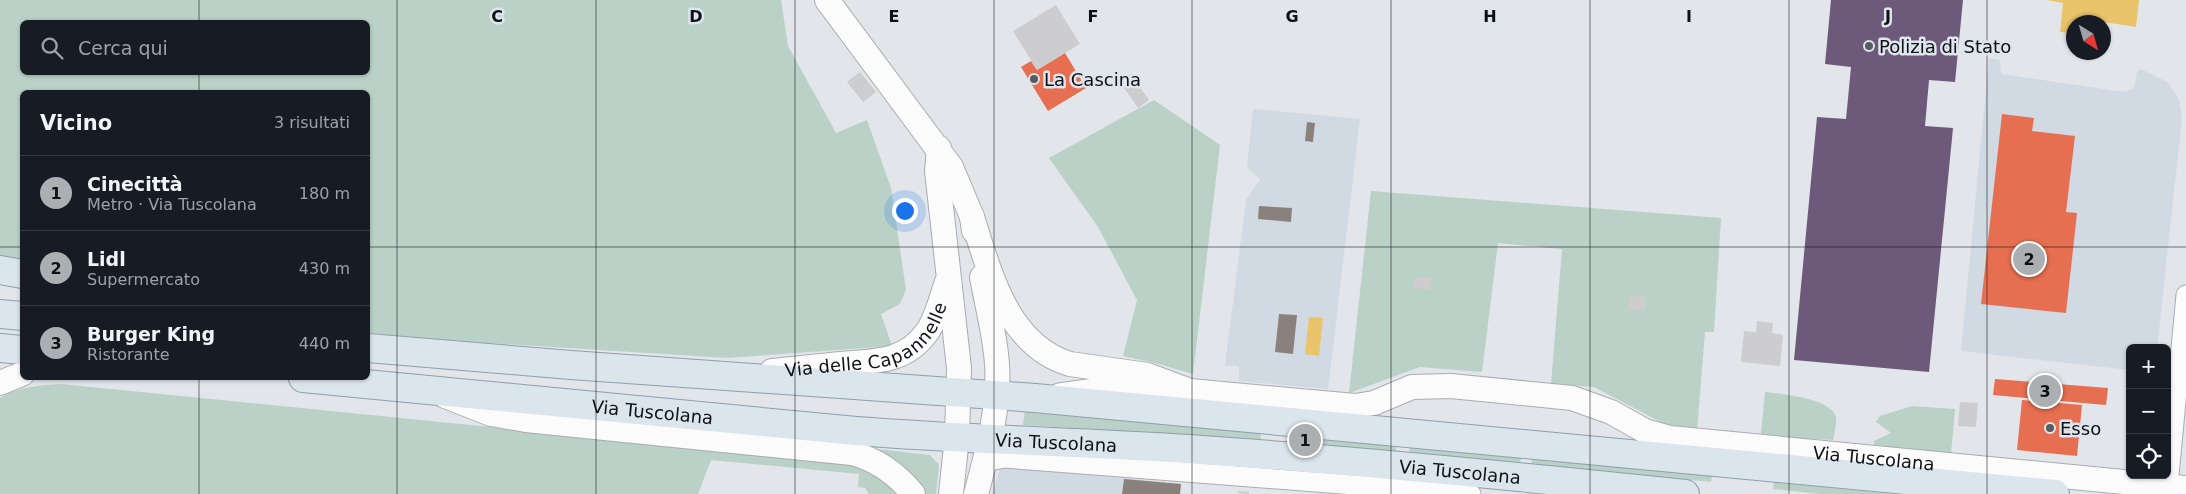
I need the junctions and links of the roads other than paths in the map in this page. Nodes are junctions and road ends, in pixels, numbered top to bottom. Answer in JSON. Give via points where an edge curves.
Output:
{"nodes":[{"id":1,"x":827,"y":0,"type":"edge"},
{"id":2,"x":939,"y":148,"type":"junction"},
{"id":3,"x":972,"y":217,"type":"junction"},
{"id":4,"x":0,"y":270,"type":"edge"},
{"id":5,"x":950,"y":273,"type":"junction"},
{"id":6,"x":20,"y":274,"type":"edge"},
{"id":7,"x":2186,"y":295,"type":"edge"},
{"id":8,"x":0,"y":314,"type":"edge"},
{"id":9,"x":20,"y":316,"type":"edge"},
{"id":10,"x":0,"y":348,"type":"edge"},
{"id":11,"x":370,"y":348,"type":"edge"},
{"id":12,"x":20,"y":350,"type":"edge"},
{"id":13,"x":20,"y":375,"type":"edge"},
{"id":14,"x":723,"y":376,"type":"junction"},
{"id":15,"x":328,"y":380,"type":"edge"},
{"id":16,"x":0,"y":383,"type":"edge"},
{"id":17,"x":427,"y":388,"type":"junction"},
{"id":18,"x":1190,"y":391,"type":"junction"},
{"id":19,"x":960,"y":392,"type":"junction"},
{"id":20,"x":996,"y":396,"type":"junction"},
{"id":21,"x":1035,"y":398,"type":"junction"},
{"id":22,"x":957,"y":437,"type":"junction"},
{"id":23,"x":987,"y":451,"type":"junction"},
{"id":24,"x":2177,"y":487,"type":"edge"},
{"id":25,"x":913,"y":494,"type":"edge"},
{"id":26,"x":951,"y":494,"type":"edge"},
{"id":27,"x":976,"y":494,"type":"edge"},
{"id":28,"x":1471,"y":494,"type":"edge"},
{"id":29,"x":1685,"y":494,"type":"edge"},
{"id":30,"x":2055,"y":494,"type":"edge"}],
"edges":[{"from":1,"to":2,"type":"street"},
{"from":2,"to":3,"type":"street","via":[[952,167]]},
{"from":2,"to":5,"type":"street","name":"Via delle Capannelle","via":[[938,171]]},
{"from":3,"to":18,"type":"street","via":[[1001,298],[1020,330],[1037,348],[1070,364],[1147,375]]},
{"from":3,"to":20,"type":"street","via":[[996,352]]},
{"from":4,"to":6,"type":"main road"},
{"from":5,"to":14,"type":"street","name":"Via delle Capannelle","via":[[927,332],[913,347],[895,356],[878,362]]},
{"from":5,"to":19,"type":"street","name":"Via delle Capannelle"},
{"from":7,"to":24,"type":"street"},
{"from":8,"to":9,"type":"main road"},
{"from":10,"to":12,"type":"main road"},
{"from":11,"to":14,"type":"main road","name":"Via Tuscolana"},
{"from":13,"to":16,"type":"street"},
{"from":14,"to":19,"type":"main road","name":"Via Tuscolana"},
{"from":15,"to":17,"type":"main road","name":"Via Tuscolana"},
{"from":17,"to":22,"type":"main road","name":"Via Tuscolana","via":[[681,415]]},
{"from":17,"to":25,"type":"street","name":"Via Tuscolana","via":[[483,411],[512,418],[852,453],[887,468]]},
{"from":18,"to":21,"type":"street","name":"Via Tuscolana","via":[[1095,388]]},
{"from":18,"to":24,"type":"street","name":"Via Tuscolana","via":[[1355,406],[1374,403],[1412,387],[1451,386],[1572,398],[1611,412],[1645,431],[1670,438]]},
{"from":19,"to":20,"type":"main road","name":"Via Tuscolana"},
{"from":19,"to":22,"type":"street","name":"Via delle Capannelle"},
{"from":20,"to":21,"type":"main road","name":"Via Tuscolana"},
{"from":20,"to":23,"type":"street"},
{"from":21,"to":30,"type":"main road","name":"Via Tuscolana"},
{"from":22,"to":23,"type":"main road","name":"Via Tuscolana"},
{"from":22,"to":26,"type":"street","name":"Via delle Capannelle"},
{"from":23,"to":27,"type":"street"},
{"from":23,"to":28,"type":"street","name":"Via Tuscolana","via":[[1014,458]]},
{"from":23,"to":29,"type":"main road","name":"Via Tuscolana","via":[[1182,449],[1391,465]]}]}
